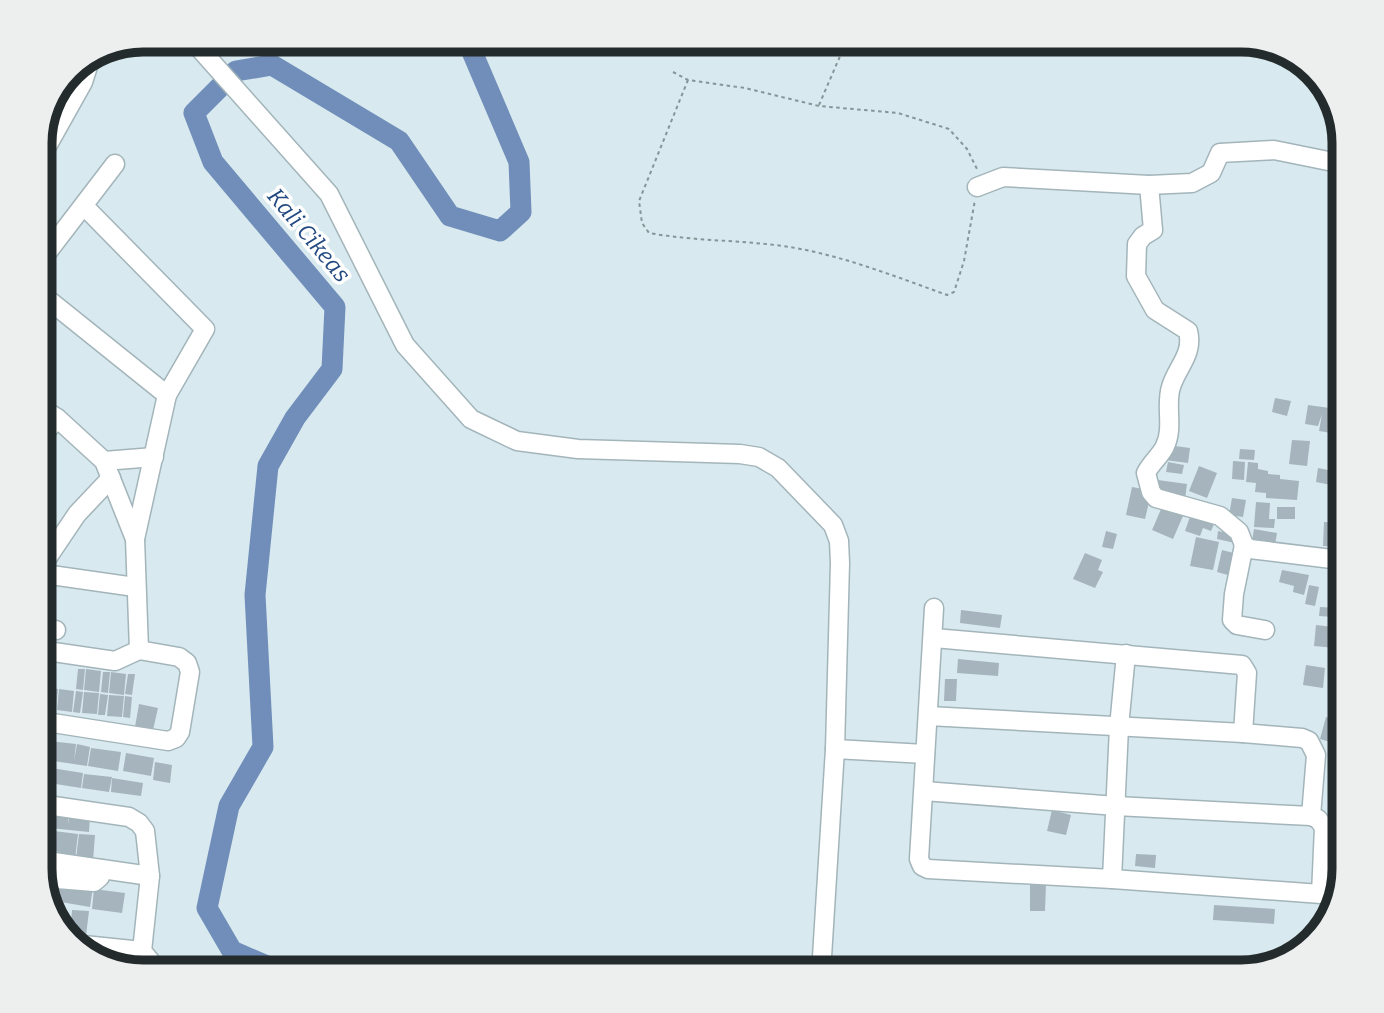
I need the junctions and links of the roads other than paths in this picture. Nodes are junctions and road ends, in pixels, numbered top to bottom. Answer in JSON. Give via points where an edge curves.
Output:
{"nodes":[{"id":1,"x":204,"y":53,"type":"edge"},
{"id":2,"x":84,"y":75,"type":"edge"},
{"id":3,"x":53,"y":135,"type":"edge"},
{"id":4,"x":1332,"y":162,"type":"edge"},
{"id":5,"x":115,"y":164,"type":"dead end"},
{"id":6,"x":1149,"y":185,"type":"junction"},
{"id":7,"x":977,"y":187,"type":"road end"},
{"id":8,"x":84,"y":206,"type":"junction"},
{"id":9,"x":53,"y":245,"type":"edge"},
{"id":10,"x":53,"y":303,"type":"edge"},
{"id":11,"x":167,"y":395,"type":"junction"},
{"id":12,"x":53,"y":415,"type":"edge"},
{"id":13,"x":57,"y":418,"type":"junction"},
{"id":14,"x":53,"y":423,"type":"edge"},
{"id":15,"x":154,"y":457,"type":"junction"},
{"id":16,"x":108,"y":470,"type":"junction"},
{"id":17,"x":135,"y":539,"type":"junction"},
{"id":18,"x":1244,"y":545,"type":"junction"},
{"id":19,"x":53,"y":550,"type":"edge"},
{"id":20,"x":1332,"y":559,"type":"edge"},
{"id":21,"x":53,"y":575,"type":"edge"},
{"id":22,"x":135,"y":587,"type":"junction"},
{"id":23,"x":934,"y":608,"type":"dead end"},
{"id":24,"x":1265,"y":630,"type":"dead end"},
{"id":25,"x":934,"y":638,"type":"junction"},
{"id":26,"x":139,"y":650,"type":"junction"},
{"id":27,"x":53,"y":652,"type":"edge"},
{"id":28,"x":1126,"y":654,"type":"junction"},
{"id":29,"x":928,"y":716,"type":"junction"},
{"id":30,"x":53,"y":723,"type":"edge"},
{"id":31,"x":1119,"y":727,"type":"junction"},
{"id":32,"x":1243,"y":733,"type":"junction"},
{"id":33,"x":835,"y":749,"type":"junction"},
{"id":34,"x":925,"y":754,"type":"junction"},
{"id":35,"x":924,"y":791,"type":"junction"},
{"id":36,"x":53,"y":806,"type":"edge"},
{"id":37,"x":1115,"y":806,"type":"junction"},
{"id":38,"x":1311,"y":816,"type":"junction"},
{"id":39,"x":53,"y":862,"type":"edge"},
{"id":40,"x":101,"y":869,"type":"junction"},
{"id":41,"x":150,"y":876,"type":"junction"},
{"id":42,"x":1112,"y":878,"type":"junction"},
{"id":43,"x":53,"y":879,"type":"edge"},
{"id":44,"x":1328,"y":895,"type":"edge"},
{"id":45,"x":94,"y":946,"type":"edge"},
{"id":46,"x":142,"y":950,"type":"junction"},
{"id":47,"x":142,"y":960,"type":"edge"},
{"id":48,"x":150,"y":960,"type":"edge"},
{"id":49,"x":822,"y":960,"type":"edge"}],
"edges":[{"from":1,"to":33,"type":"street","via":[[329,194],[405,345],[471,419],[517,441],[578,449],[759,457],[778,468],[833,525],[840,563]]},
{"from":2,"to":3,"type":"street"},
{"from":4,"to":6,"type":"street","via":[[1274,150],[1220,153],[1211,173],[1192,183]]},
{"from":5,"to":8,"type":"street"},
{"from":6,"to":7,"type":"street","via":[[1003,177]]},
{"from":6,"to":18,"type":"street","via":[[1153,230],[1137,244],[1136,276],[1155,310],[1188,331],[1190,338],[1188,355],[1170,390],[1165,447],[1146,472],[1151,492],[1156,498],[1220,516],[1240,532]]},
{"from":8,"to":9,"type":"street"},
{"from":8,"to":11,"type":"street","via":[[205,329]]},
{"from":10,"to":11,"type":"street"},
{"from":11,"to":15,"type":"street"},
{"from":12,"to":13,"type":"street"},
{"from":13,"to":14,"type":"street"},
{"from":13,"to":16,"type":"street"},
{"from":15,"to":16,"type":"street"},
{"from":15,"to":17,"type":"street"},
{"from":16,"to":17,"type":"street"},
{"from":16,"to":19,"type":"street"},
{"from":17,"to":22,"type":"street"},
{"from":18,"to":20,"type":"street"},
{"from":18,"to":24,"type":"street","via":[[1232,620]]},
{"from":21,"to":22,"type":"street"},
{"from":22,"to":26,"type":"street"},
{"from":23,"to":25,"type":"street"},
{"from":25,"to":28,"type":"street"},
{"from":25,"to":29,"type":"street"},
{"from":26,"to":27,"type":"street","via":[[115,661]]},
{"from":26,"to":30,"type":"street","via":[[178,656],[187,663],[190,672],[176,738],[168,741]]},
{"from":28,"to":31,"type":"street"},
{"from":28,"to":32,"type":"street","via":[[1242,665],[1247,673]]},
{"from":29,"to":31,"type":"street"},
{"from":29,"to":34,"type":"street"},
{"from":31,"to":32,"type":"street"},
{"from":31,"to":37,"type":"street"},
{"from":32,"to":38,"type":"street","via":[[1309,741],[1316,755]]},
{"from":33,"to":34,"type":"street"},
{"from":33,"to":49,"type":"street"},
{"from":34,"to":35,"type":"street"},
{"from":35,"to":37,"type":"street"},
{"from":35,"to":42,"type":"street","via":[[919,859],[928,869]]},
{"from":36,"to":41,"type":"street","via":[[128,817],[139,823],[145,831]]},
{"from":37,"to":38,"type":"street"},
{"from":37,"to":42,"type":"street"},
{"from":38,"to":44,"type":"street","via":[[1324,827]]},
{"from":39,"to":40,"type":"street"},
{"from":40,"to":41,"type":"street"},
{"from":40,"to":43,"type":"street","via":[[94,882]]},
{"from":41,"to":46,"type":"street"},
{"from":42,"to":44,"type":"street"},
{"from":45,"to":46,"type":"street"},
{"from":46,"to":47,"type":"street"},
{"from":46,"to":48,"type":"street"}]}
